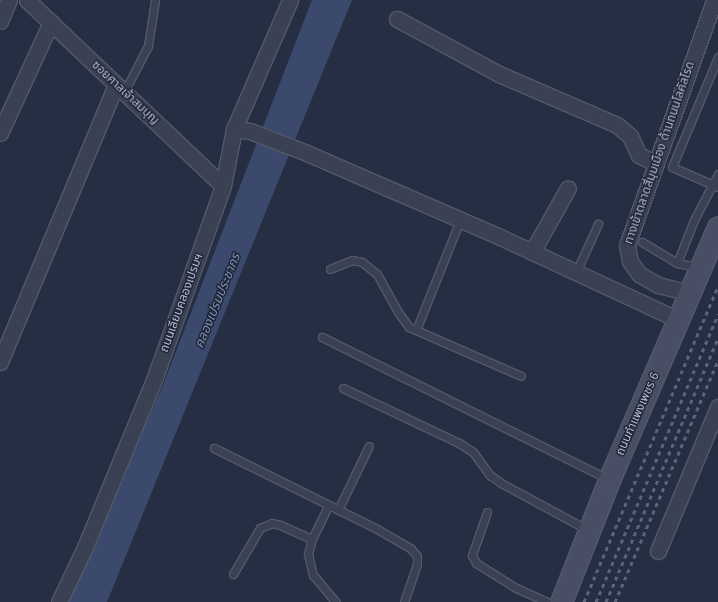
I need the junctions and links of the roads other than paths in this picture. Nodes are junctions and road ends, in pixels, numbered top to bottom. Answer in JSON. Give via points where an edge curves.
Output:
{"nodes":[{"id":1,"x":9,"y":0,"type":"edge"},
{"id":2,"x":28,"y":0,"type":"edge"},
{"id":3,"x":155,"y":0,"type":"edge"},
{"id":4,"x":290,"y":0,"type":"edge"},
{"id":5,"x":714,"y":0,"type":"edge"},
{"id":6,"x":397,"y":19,"type":"dead end"},
{"id":7,"x":0,"y":21,"type":"edge"},
{"id":8,"x":51,"y":22,"type":"junction"},
{"id":9,"x":718,"y":57,"type":"edge"},
{"id":10,"x":120,"y":88,"type":"junction"},
{"id":11,"x":234,"y":129,"type":"junction"},
{"id":12,"x":0,"y":133,"type":"edge"},
{"id":13,"x":655,"y":163,"type":"junction"},
{"id":14,"x":718,"y":174,"type":"edge"},
{"id":15,"x":223,"y":186,"type":"junction"},
{"id":16,"x":716,"y":186,"type":"edge"},
{"id":17,"x":568,"y":188,"type":"dead end"},
{"id":18,"x":460,"y":220,"type":"junction"},
{"id":19,"x":598,"y":224,"type":"dead end"},
{"id":20,"x":718,"y":226,"type":"edge"},
{"id":21,"x":642,"y":242,"type":"dead end"},
{"id":22,"x":532,"y":252,"type":"junction"},
{"id":23,"x":677,"y":263,"type":"junction"},
{"id":24,"x":701,"y":268,"type":"junction"},
{"id":25,"x":330,"y":269,"type":"dead end"},
{"id":26,"x":576,"y":272,"type":"junction"},
{"id":27,"x":690,"y":293,"type":"junction"},
{"id":28,"x":679,"y":320,"type":"junction"},
{"id":29,"x":416,"y":330,"type":"junction"},
{"id":30,"x":322,"y":337,"type":"dead end"},
{"id":31,"x":0,"y":362,"type":"edge"},
{"id":32,"x":521,"y":376,"type":"dead end"},
{"id":33,"x":343,"y":388,"type":"dead end"},
{"id":34,"x":718,"y":407,"type":"edge"},
{"id":35,"x":369,"y":446,"type":"dead end"},
{"id":36,"x":214,"y":448,"type":"dead end"},
{"id":37,"x":609,"y":480,"type":"junction"},
{"id":38,"x":328,"y":506,"type":"junction"},
{"id":39,"x":338,"y":510,"type":"junction"},
{"id":40,"x":487,"y":512,"type":"dead end"},
{"id":41,"x":589,"y":531,"type":"junction"},
{"id":42,"x":312,"y":538,"type":"junction"},
{"id":43,"x":658,"y":551,"type":"dead end"},
{"id":44,"x":233,"y":574,"type":"dead end"},
{"id":45,"x":59,"y":602,"type":"edge"},
{"id":46,"x":336,"y":602,"type":"edge"},
{"id":47,"x":404,"y":602,"type":"edge"},
{"id":48,"x":547,"y":602,"type":"edge"},
{"id":49,"x":561,"y":602,"type":"edge"}],
"edges":[{"from":1,"to":7,"type":"street"},
{"from":2,"to":8,"type":"street","name":"ซอยศาลเจ้าสมบุญ"},
{"from":3,"to":10,"type":"lane","via":[[148,46]]},
{"from":4,"to":11,"type":"street","name":"ถนนเลียบคลองเปรมฯ"},
{"from":5,"to":13,"type":"street","name":"ทางเข้าตลาดสี่มุมเมือง ด้านถนนโลคัลโรด"},
{"from":6,"to":13,"type":"street","via":[[499,74],[617,125],[630,136],[639,155]]},
{"from":8,"to":10,"type":"street","name":"ซอยศาลเจ้าสมบุญ"},
{"from":8,"to":12,"type":"street"},
{"from":9,"to":16,"type":"lane","via":[[672,167]]},
{"from":10,"to":15,"type":"street","name":"ซอยศาลเจ้าสมบุญ"},
{"from":10,"to":31,"type":"street"},
{"from":11,"to":15,"type":"street","name":"ถนนเลียบคลองเปรมฯ"},
{"from":11,"to":18,"type":"street","via":[[250,131]]},
{"from":13,"to":27,"type":"street","name":"ทางเข้าตลาดสี่มุมเมือง ด้านถนนโลคัลโรด","via":[[628,240],[630,261],[635,270],[651,282]]},
{"from":14,"to":16,"type":"lane"},
{"from":15,"to":45,"type":"street","name":"ถนนเลียบคลองเปรมฯ","via":[[155,377],[88,540]]},
{"from":16,"to":23,"type":"lane","via":[[694,220]]},
{"from":17,"to":22,"type":"street"},
{"from":18,"to":22,"type":"street"},
{"from":18,"to":29,"type":"lane"},
{"from":19,"to":26,"type":"lane"},
{"from":20,"to":24,"type":"main road","name":"ถนนกำแพงเพชร 6"},
{"from":21,"to":23,"type":"lane"},
{"from":22,"to":26,"type":"street"},
{"from":23,"to":24,"type":"lane"},
{"from":24,"to":27,"type":"main road","name":"ถนนกำแพงเพชร 6"},
{"from":25,"to":29,"type":"lane","via":[[352,260],[369,266],[377,274],[404,322]]},
{"from":26,"to":28,"type":"street"},
{"from":27,"to":28,"type":"main road","name":"ถนนกำแพงเพชร 6"},
{"from":28,"to":37,"type":"main road","name":"ถนนกำแพงเพชร 6"},
{"from":29,"to":32,"type":"lane"},
{"from":30,"to":37,"type":"lane"},
{"from":33,"to":41,"type":"lane","via":[[459,443],[473,452],[490,475],[501,483]]},
{"from":34,"to":43,"type":"street"},
{"from":35,"to":39,"type":"lane"},
{"from":36,"to":38,"type":"lane"},
{"from":37,"to":41,"type":"main road","name":"ถนนกำแพงเพชร 6"},
{"from":38,"to":39,"type":"lane"},
{"from":38,"to":42,"type":"lane"},
{"from":39,"to":47,"type":"lane","via":[[403,542],[417,556],[415,571]]},
{"from":40,"to":48,"type":"lane","via":[[472,556],[476,563],[516,588]]},
{"from":41,"to":49,"type":"main road","name":"ถนนกำแพงเพชร 6"},
{"from":42,"to":44,"type":"lane","via":[[280,525],[265,525],[260,528]]},
{"from":42,"to":46,"type":"lane","via":[[308,554],[313,575]]}]}
